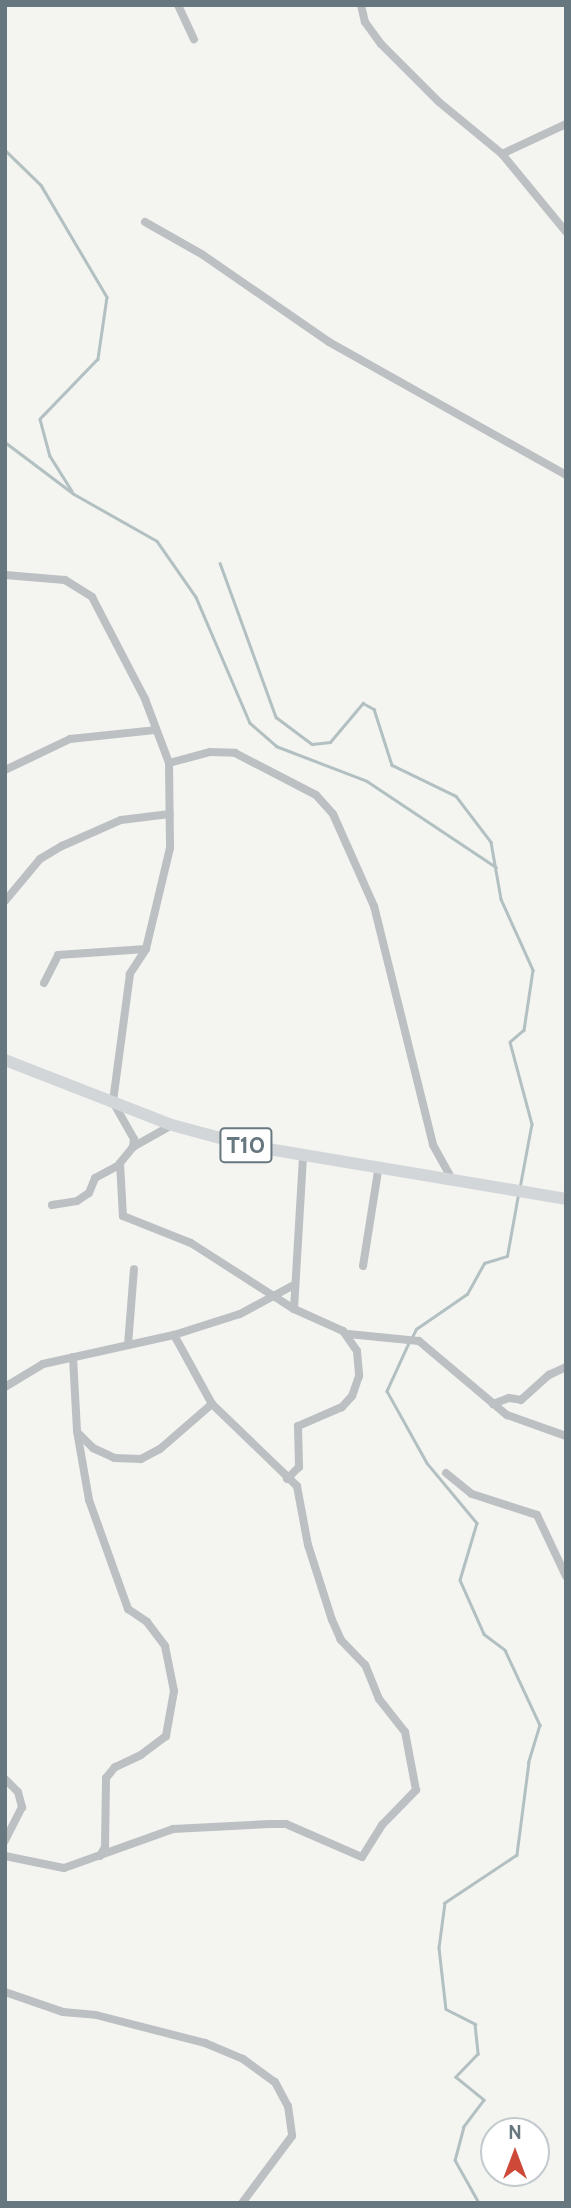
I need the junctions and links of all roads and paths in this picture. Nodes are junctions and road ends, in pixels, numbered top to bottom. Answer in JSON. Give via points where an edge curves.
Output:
{"nodes":[{"id":1,"x":178,"y":5,"type":"edge"},
{"id":2,"x":361,"y":5,"type":"edge"},
{"id":3,"x":194,"y":40,"type":"dead end"},
{"id":4,"x":566,"y":124,"type":"edge"},
{"id":5,"x":502,"y":154,"type":"junction"},
{"id":6,"x":145,"y":222,"type":"dead end"},
{"id":7,"x":566,"y":232,"type":"edge"},
{"id":8,"x":566,"y":475,"type":"edge"},
{"id":9,"x":5,"y":575,"type":"edge"},
{"id":10,"x":155,"y":730,"type":"junction"},
{"id":11,"x":169,"y":763,"type":"junction"},
{"id":12,"x":5,"y":771,"type":"edge"},
{"id":13,"x":170,"y":814,"type":"junction"},
{"id":14,"x":5,"y":901,"type":"edge"},
{"id":15,"x":146,"y":949,"type":"junction"},
{"id":16,"x":44,"y":983,"type":"dead end"},
{"id":17,"x":5,"y":1060,"type":"edge"},
{"id":18,"x":113,"y":1102,"type":"junction"},
{"id":19,"x":172,"y":1125,"type":"junction"},
{"id":20,"x":133,"y":1147,"type":"junction"},
{"id":21,"x":303,"y":1157,"type":"junction"},
{"id":22,"x":119,"y":1165,"type":"junction"},
{"id":23,"x":379,"y":1171,"type":"junction"},
{"id":24,"x":454,"y":1184,"type":"junction"},
{"id":25,"x":566,"y":1199,"type":"edge"},
{"id":26,"x":52,"y":1205,"type":"dead end"},
{"id":27,"x":363,"y":1266,"type":"dead end"},
{"id":28,"x":134,"y":1269,"type":"dead end"},
{"id":29,"x":292,"y":1286,"type":"junction"},
{"id":30,"x":274,"y":1297,"type":"junction"},
{"id":31,"x":294,"y":1309,"type":"junction"},
{"id":32,"x":348,"y":1334,"type":"junction"},
{"id":33,"x":174,"y":1335,"type":"junction"},
{"id":34,"x":128,"y":1345,"type":"junction"},
{"id":35,"x":73,"y":1357,"type":"junction"},
{"id":36,"x":566,"y":1367,"type":"edge"},
{"id":37,"x":5,"y":1387,"type":"edge"},
{"id":38,"x":212,"y":1404,"type":"junction"},
{"id":39,"x":493,"y":1404,"type":"junction"},
{"id":40,"x":77,"y":1431,"type":"junction"},
{"id":41,"x":566,"y":1436,"type":"edge"},
{"id":42,"x":446,"y":1473,"type":"dead end"},
{"id":43,"x":288,"y":1479,"type":"junction"},
{"id":44,"x":566,"y":1576,"type":"edge"},
{"id":45,"x":5,"y":1779,"type":"edge"},
{"id":46,"x":5,"y":1841,"type":"edge"},
{"id":47,"x":5,"y":1856,"type":"edge"},
{"id":48,"x":95,"y":1859,"type":"junction"},
{"id":49,"x":5,"y":1992,"type":"edge"},
{"id":50,"x":242,"y":2203,"type":"edge"}],
"edges":[{"from":1,"to":3,"type":"street"},
{"from":2,"to":5,"type":"street","via":[[365,22],[381,44],[446,108]]},
{"from":4,"to":5,"type":"street"},
{"from":5,"to":7,"type":"street"},
{"from":6,"to":8,"type":"street","via":[[203,255],[329,342]]},
{"from":9,"to":10,"type":"street","via":[[58,579],[86,590],[145,699]]},
{"from":10,"to":11,"type":"street"},
{"from":10,"to":12,"type":"street","via":[[70,739]]},
{"from":11,"to":13,"type":"street"},
{"from":11,"to":24,"type":"street","via":[[210,752],[235,753],[316,795],[333,814],[374,906],[433,1145]]},
{"from":13,"to":14,"type":"street","via":[[121,820],[62,846],[40,859]]},
{"from":13,"to":15,"type":"street","via":[[170,848]]},
{"from":15,"to":16,"type":"street","via":[[58,956]]},
{"from":15,"to":18,"type":"street","via":[[130,974]]},
{"from":17,"to":18,"type":"highway","number":"T10"},
{"from":18,"to":19,"type":"highway","number":"T10"},
{"from":18,"to":20,"type":"street","via":[[134,1139]]},
{"from":19,"to":20,"type":"street"},
{"from":19,"to":21,"type":"highway","number":"T10"},
{"from":20,"to":22,"type":"street"},
{"from":21,"to":23,"type":"highway","number":"T10"},
{"from":21,"to":29,"type":"street"},
{"from":22,"to":26,"type":"street","via":[[95,1178],[89,1193],[77,1201]]},
{"from":22,"to":30,"type":"street","via":[[123,1216],[191,1243]]},
{"from":23,"to":24,"type":"highway","number":"T10"},
{"from":23,"to":27,"type":"street"},
{"from":24,"to":25,"type":"highway","number":"T10"},
{"from":28,"to":34,"type":"street"},
{"from":29,"to":30,"type":"street"},
{"from":29,"to":31,"type":"street"},
{"from":30,"to":31,"type":"street"},
{"from":30,"to":33,"type":"street"},
{"from":31,"to":32,"type":"street"},
{"from":32,"to":39,"type":"street","via":[[419,1341]]},
{"from":32,"to":43,"type":"street","via":[[358,1357],[356,1386],[342,1406],[298,1426],[299,1467]]},
{"from":33,"to":34,"type":"street"},
{"from":33,"to":38,"type":"street"},
{"from":34,"to":35,"type":"street"},
{"from":35,"to":37,"type":"street","via":[[32,1369]]},
{"from":35,"to":40,"type":"street"},
{"from":36,"to":39,"type":"street","via":[[549,1375],[521,1400],[509,1398]]},
{"from":38,"to":40,"type":"street","via":[[160,1449],[141,1459],[103,1454]]},
{"from":38,"to":43,"type":"street","via":[[288,1473]]},
{"from":39,"to":41,"type":"street","via":[[526,1424]]},
{"from":40,"to":48,"type":"street","via":[[89,1500],[122,1597],[165,1646],[174,1691],[166,1736],[115,1767],[106,1778],[104,1853]]},
{"from":42,"to":44,"type":"street","via":[[472,1494],[537,1515]]},
{"from":43,"to":48,"type":"street","via":[[297,1486],[308,1545],[338,1635],[360,1659],[379,1699],[408,1739],[417,1778],[414,1795],[382,1825],[362,1857],[286,1824],[252,1824],[173,1829]]},
{"from":45,"to":46,"type":"street","via":[[18,1792],[22,1807]]},
{"from":47,"to":48,"type":"street","via":[[64,1868]]},
{"from":49,"to":50,"type":"street","via":[[63,2012],[96,2015],[205,2043],[256,2066],[275,2082],[288,2106],[292,2136]]}]}
